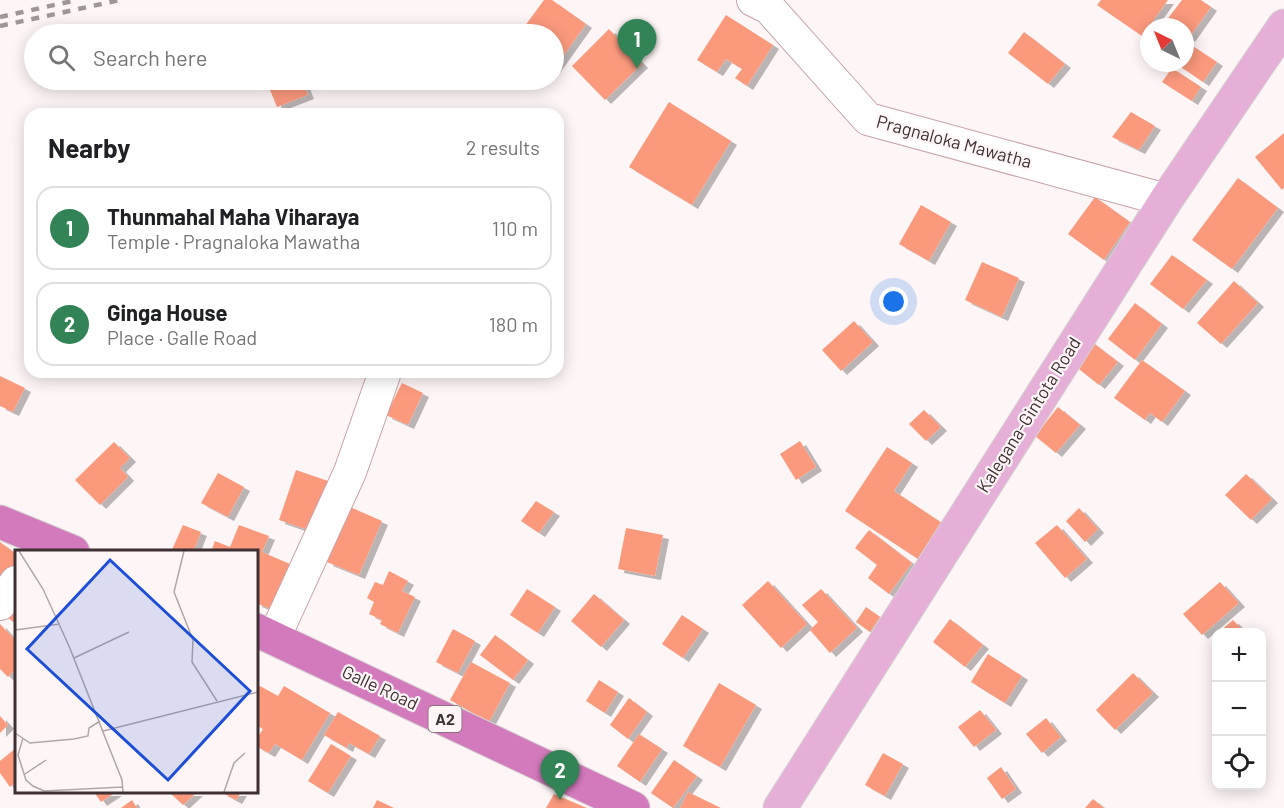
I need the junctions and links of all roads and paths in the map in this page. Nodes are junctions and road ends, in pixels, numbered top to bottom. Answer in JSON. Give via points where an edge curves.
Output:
{"nodes":[{"id":1,"x":753,"y":0,"type":"edge"},
{"id":2,"x":1284,"y":26,"type":"edge"},
{"id":3,"x":1166,"y":200,"type":"junction"},
{"id":4,"x":383,"y":378,"type":"edge"},
{"id":5,"x":0,"y":522,"type":"edge"},
{"id":6,"x":53,"y":548,"type":"edge"},
{"id":7,"x":15,"y":583,"type":"edge"},
{"id":8,"x":0,"y":604,"type":"edge"},
{"id":9,"x":265,"y":634,"type":"edge"},
{"id":10,"x":633,"y":808,"type":"edge"},
{"id":11,"x":780,"y":808,"type":"edge"}],
"edges":[{"from":1,"to":3,"type":"street","name":"Pragnaloka Mawatha","via":[[770,8],[868,119]]},
{"from":2,"to":3,"type":"main road","name":"Kalegana-Gintota Road"},
{"from":3,"to":11,"type":"main road","name":"Kalegana-Gintota Road"},
{"from":4,"to":9,"type":"street","via":[[351,472]]},
{"from":5,"to":6,"type":"highway"},
{"from":7,"to":8,"type":"street"},
{"from":9,"to":10,"type":"highway","name":"Galle Road","number":"A2"}]}
